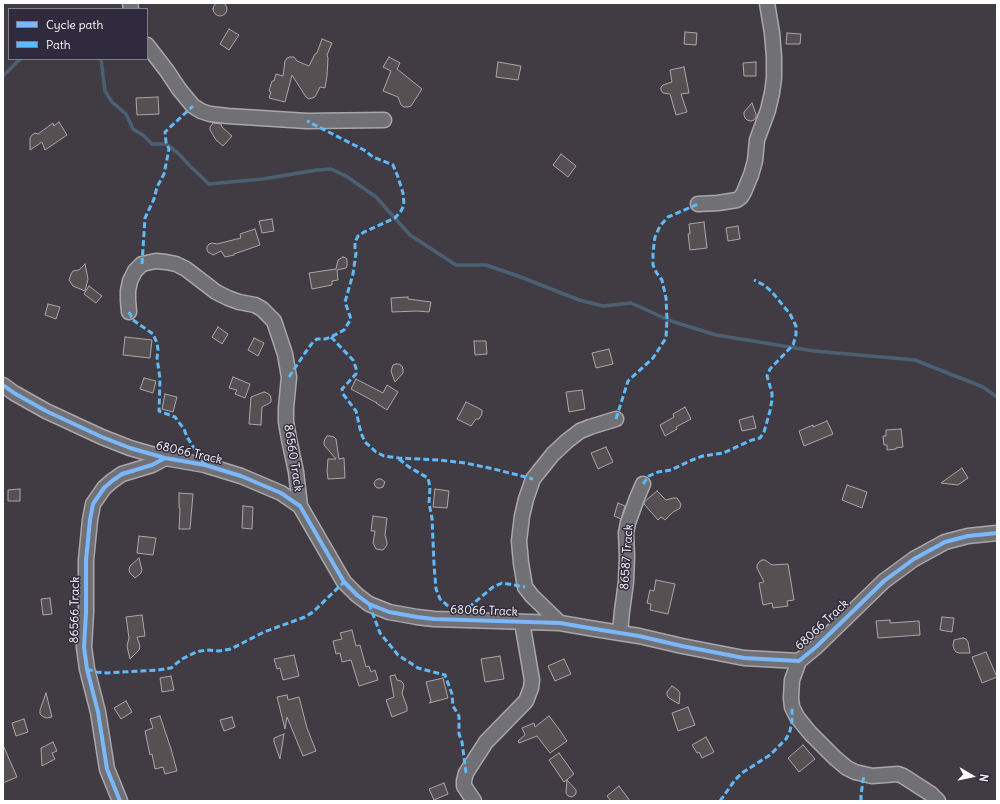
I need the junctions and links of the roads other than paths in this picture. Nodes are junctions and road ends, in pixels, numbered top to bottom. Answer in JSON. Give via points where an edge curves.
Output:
{"nodes":[{"id":1,"x":767,"y":3,"type":"edge"},
{"id":2,"x":148,"y":46,"type":"edge"},
{"id":3,"x":384,"y":120,"type":"dead end"},
{"id":4,"x":698,"y":204,"type":"dead end"},
{"id":5,"x":129,"y":312,"type":"dead end"},
{"id":6,"x":3,"y":385,"type":"edge"},
{"id":7,"x":616,"y":419,"type":"dead end"},
{"id":8,"x":165,"y":458,"type":"junction"},
{"id":9,"x":643,"y":484,"type":"dead end"},
{"id":10,"x":300,"y":506,"type":"junction"},
{"id":11,"x":997,"y":533,"type":"edge"},
{"id":12,"x":522,"y":622,"type":"junction"},
{"id":13,"x":560,"y":622,"type":"junction"},
{"id":14,"x":620,"y":633,"type":"junction"},
{"id":15,"x":798,"y":661,"type":"junction"},
{"id":16,"x":120,"y":801,"type":"edge"},
{"id":17,"x":474,"y":801,"type":"edge"},
{"id":18,"x":938,"y":801,"type":"edge"}],
"edges":[{"from":1,"to":4,"type":"street","via":[[772,33],[774,78],[768,110],[757,140],[751,175],[744,192],[737,200]]},
{"from":2,"to":3,"type":"street","via":[[193,106],[210,114],[307,121]]},
{"from":5,"to":10,"type":"street","name":"86560 Track","via":[[128,291],[135,271],[142,264],[156,261],[176,264],[186,269],[216,292],[262,309],[274,322],[285,354],[289,377],[286,422]]},
{"from":6,"to":8,"type":"street","name":"68066 Track","via":[[46,411],[102,437]]},
{"from":7,"to":13,"type":"street","via":[[580,431],[567,441],[533,479],[526,499],[519,541],[525,586]]},
{"from":8,"to":10,"type":"street","name":"68066 Track","via":[[205,465],[241,476],[281,492]]},
{"from":8,"to":16,"type":"street","name":"86566 Track","via":[[152,465],[122,474],[112,481],[93,504],[90,520],[86,560],[84,647],[107,769]]},
{"from":9,"to":14,"type":"street","name":"86587 Track","via":[[626,533],[628,556]]},
{"from":10,"to":12,"type":"street","name":"68066 Track","via":[[344,582],[369,604],[389,612],[417,617]]},
{"from":11,"to":15,"type":"street","name":"68066 Track","via":[[945,542],[914,559],[884,581],[816,647]]},
{"from":12,"to":13,"type":"street","name":"68066 Track"},
{"from":12,"to":17,"type":"street","via":[[532,680],[529,696],[486,742],[466,773],[464,786]]},
{"from":13,"to":14,"type":"street","name":"68066 Track"},
{"from":14,"to":15,"type":"street","name":"68066 Track","via":[[744,658]]},
{"from":15,"to":18,"type":"street","via":[[792,680],[792,707],[815,738],[847,768],[872,776],[904,776]]}]}
